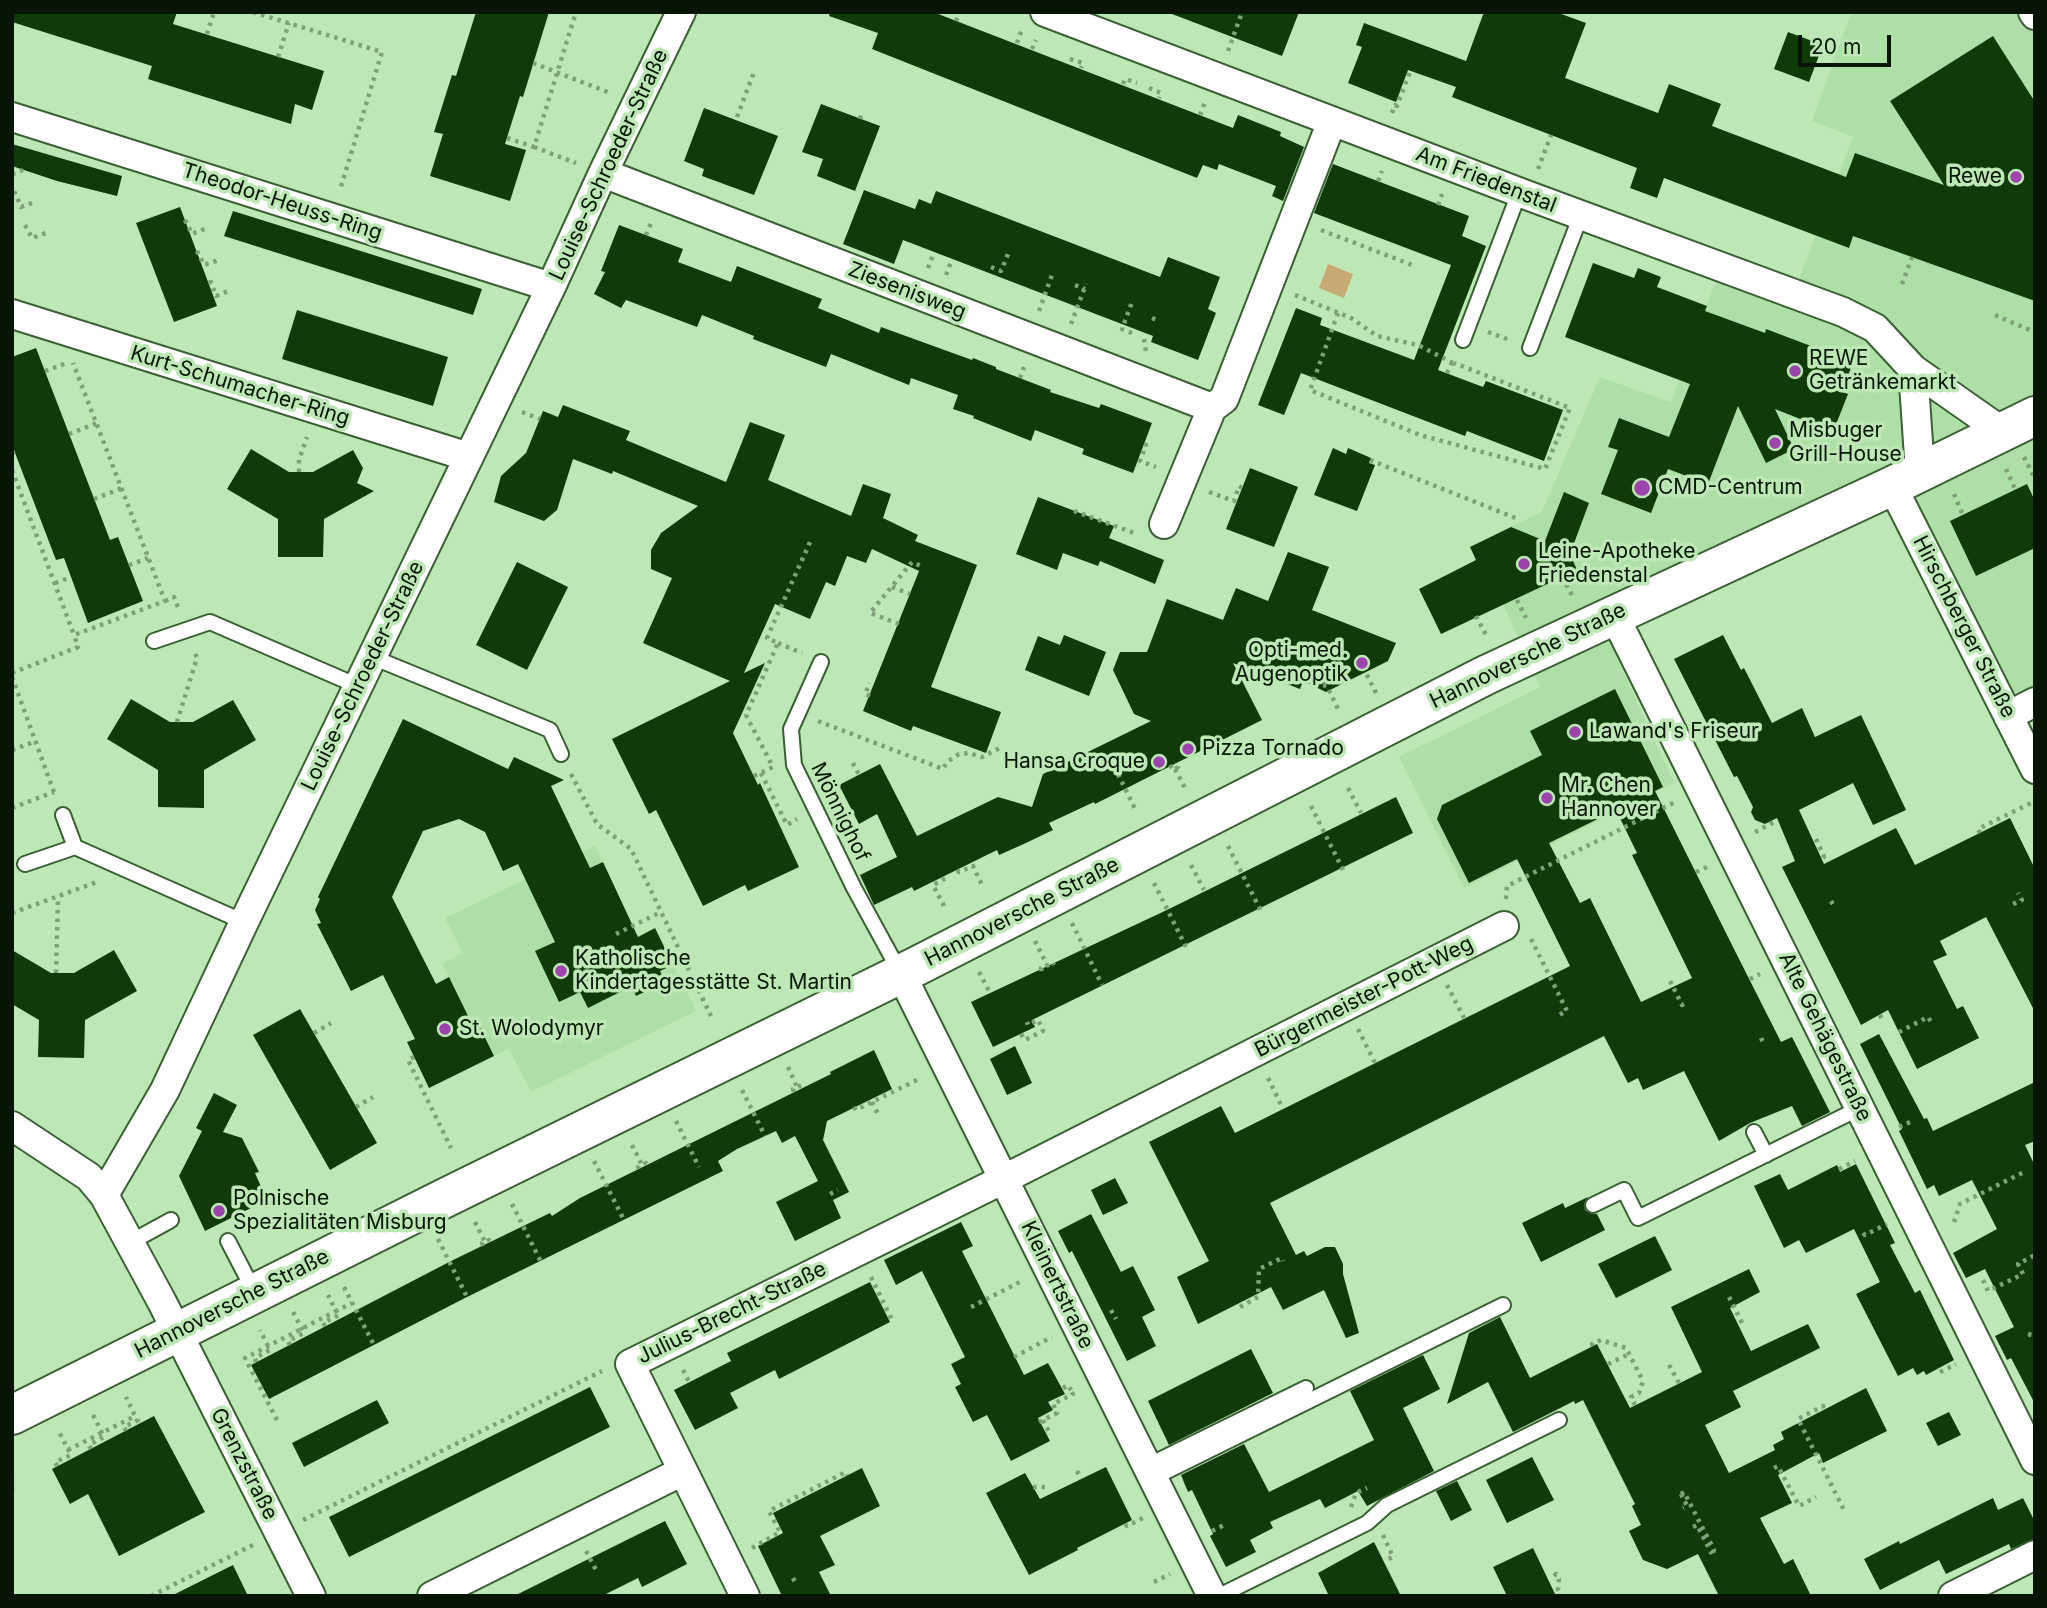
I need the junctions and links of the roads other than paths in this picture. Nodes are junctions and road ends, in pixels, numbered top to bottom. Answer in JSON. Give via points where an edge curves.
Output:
{"nodes":[{"id":1,"x":681,"y":12,"type":"edge"},
{"id":2,"x":1035,"y":17,"type":"edge"},
{"id":3,"x":12,"y":117,"type":"edge"},
{"id":4,"x":1332,"y":121,"type":"junction"},
{"id":5,"x":591,"y":169,"type":"junction"},
{"id":6,"x":1519,"y":193,"type":"junction"},
{"id":7,"x":1581,"y":215,"type":"junction"},
{"id":8,"x":551,"y":287,"type":"junction"},
{"id":9,"x":12,"y":314,"type":"edge"},
{"id":10,"x":1463,"y":340,"type":"road end"},
{"id":11,"x":1530,"y":348,"type":"road end"},
{"id":12,"x":1913,"y":369,"type":"junction"},
{"id":13,"x":1212,"y":408,"type":"junction"},
{"id":14,"x":2014,"y":438,"type":"edge"},
{"id":15,"x":469,"y":457,"type":"junction"},
{"id":16,"x":1921,"y":483,"type":"junction"},
{"id":17,"x":1154,"y":526,"type":"road end"},
{"id":18,"x":1614,"y":615,"type":"junction"},
{"id":19,"x":154,"y":641,"type":"dead end"},
{"id":20,"x":372,"y":657,"type":"junction"},
{"id":21,"x":821,"y":662,"type":"dead end"},
{"id":22,"x":358,"y":686,"type":"junction"},
{"id":23,"x":2035,"y":702,"type":"edge"},
{"id":24,"x":2008,"y":716,"type":"junction"},
{"id":25,"x":561,"y":754,"type":"road end"},
{"id":26,"x":2035,"y":769,"type":"edge"},
{"id":27,"x":63,"y":815,"type":"road end"},
{"id":28,"x":75,"y":847,"type":"junction"},
{"id":29,"x":25,"y":864,"type":"dead end"},
{"id":30,"x":244,"y":922,"type":"junction"},
{"id":31,"x":1504,"y":926,"type":"road end"},
{"id":32,"x":901,"y":974,"type":"junction"},
{"id":33,"x":1860,"y":1108,"type":"junction"},
{"id":34,"x":12,"y":1126,"type":"edge"},
{"id":35,"x":1754,"y":1132,"type":"dead end"},
{"id":36,"x":1766,"y":1155,"type":"junction"},
{"id":37,"x":1004,"y":1179,"type":"junction"},
{"id":38,"x":104,"y":1195,"type":"junction"},
{"id":39,"x":1592,"y":1205,"type":"dead end"},
{"id":40,"x":171,"y":1220,"type":"dead end"},
{"id":41,"x":228,"y":1241,"type":"dead end"},
{"id":42,"x":129,"y":1243,"type":"junction"},
{"id":43,"x":1503,"y":1305,"type":"dead end"},
{"id":44,"x":256,"y":1309,"type":"junction"},
{"id":45,"x":177,"y":1331,"type":"junction"},
{"id":46,"x":1306,"y":1388,"type":"dead end"},
{"id":47,"x":12,"y":1415,"type":"edge"},
{"id":48,"x":1559,"y":1420,"type":"dead end"},
{"id":49,"x":2035,"y":1460,"type":"edge"},
{"id":50,"x":683,"y":1471,"type":"junction"},
{"id":51,"x":1150,"y":1472,"type":"junction"},
{"id":52,"x":2035,"y":1555,"type":"edge"},
{"id":53,"x":311,"y":1596,"type":"edge"},
{"id":54,"x":432,"y":1596,"type":"edge"},
{"id":55,"x":745,"y":1596,"type":"edge"},
{"id":56,"x":1212,"y":1596,"type":"edge"},
{"id":57,"x":1219,"y":1596,"type":"edge"},
{"id":58,"x":1953,"y":1596,"type":"edge"}],
"edges":[{"from":1,"to":5,"type":"street","name":"Louise-Schroeder-Straße"},
{"from":2,"to":4,"type":"street","name":"Am Friedenstal"},
{"from":3,"to":8,"type":"street","name":"Theodor-Heuss-Ring"},
{"from":4,"to":6,"type":"street","name":"Am Friedenstal"},
{"from":4,"to":13,"type":"street","via":[[1224,399]]},
{"from":5,"to":8,"type":"street","name":"Louise-Schroeder-Straße"},
{"from":5,"to":13,"type":"street","name":"Ziesenisweg"},
{"from":6,"to":7,"type":"street","name":"Am Friedenstal"},
{"from":6,"to":10,"type":"lane"},
{"from":7,"to":11,"type":"lane"},
{"from":7,"to":12,"type":"street","name":"Am Friedenstal","via":[[1843,312],[1875,328]]},
{"from":8,"to":15,"type":"street","name":"Louise-Schroeder-Straße"},
{"from":9,"to":15,"type":"street","name":"Kurt-Schumacher-Ring"},
{"from":12,"to":14,"type":"street","name":"Am Friedenstal"},
{"from":12,"to":16,"type":"street"},
{"from":13,"to":17,"type":"street"},
{"from":14,"to":16,"type":"main road","name":"Hannoversche Straße"},
{"from":15,"to":20,"type":"street","name":"Louise-Schroeder-Straße"},
{"from":16,"to":18,"type":"main road","name":"Hannoversche Straße"},
{"from":16,"to":24,"type":"street","name":"Hirschberger Straße"},
{"from":18,"to":32,"type":"main road","name":"Hannoversche Straße","via":[[1380,728]]},
{"from":18,"to":33,"type":"street","name":"Alte Gehägestraße"},
{"from":19,"to":22,"type":"lane","via":[[210,622]]},
{"from":20,"to":22,"type":"street","name":"Louise-Schroeder-Straße"},
{"from":20,"to":25,"type":"lane","via":[[550,730]]},
{"from":21,"to":32,"type":"lane","name":"Mönnighof","via":[[791,729],[794,765]]},
{"from":22,"to":30,"type":"street","name":"Louise-Schroeder-Straße"},
{"from":23,"to":24,"type":"street"},
{"from":24,"to":26,"type":"street","name":"Hirschberger Straße"},
{"from":27,"to":28,"type":"lane"},
{"from":28,"to":29,"type":"lane"},
{"from":28,"to":30,"type":"lane"},
{"from":30,"to":38,"type":"street","name":"Louise-Schroeder-Straße","via":[[165,1090]]},
{"from":31,"to":37,"type":"street","name":"Bürgermeister-Pott-Weg"},
{"from":32,"to":37,"type":"street","name":"Kleinertstraße"},
{"from":32,"to":44,"type":"main road","name":"Hannoversche Straße"},
{"from":33,"to":36,"type":"lane"},
{"from":33,"to":49,"type":"street","name":"Alte Gehägestraße"},
{"from":34,"to":38,"type":"street","via":[[89,1177]]},
{"from":35,"to":36,"type":"lane"},
{"from":36,"to":39,"type":"lane","via":[[1639,1218],[1624,1189]]},
{"from":37,"to":50,"type":"street","name":"Julius-Brecht-Straße","via":[[630,1364]]},
{"from":37,"to":51,"type":"street","name":"Kleinertstraße"},
{"from":38,"to":42,"type":"street"},
{"from":40,"to":42,"type":"lane"},
{"from":41,"to":44,"type":"lane"},
{"from":42,"to":45,"type":"street"},
{"from":43,"to":51,"type":"lane"},
{"from":44,"to":45,"type":"main road","name":"Hannoversche Straße"},
{"from":45,"to":47,"type":"main road","name":"Hannoversche Straße"},
{"from":45,"to":53,"type":"street","name":"Grenzstraße"},
{"from":46,"to":51,"type":"lane"},
{"from":48,"to":57,"type":"lane","via":[[1387,1505],[1367,1523]]},
{"from":50,"to":54,"type":"street"},
{"from":50,"to":55,"type":"street"},
{"from":51,"to":56,"type":"street","name":"Kleinertstraße"},
{"from":52,"to":58,"type":"street"}]}
